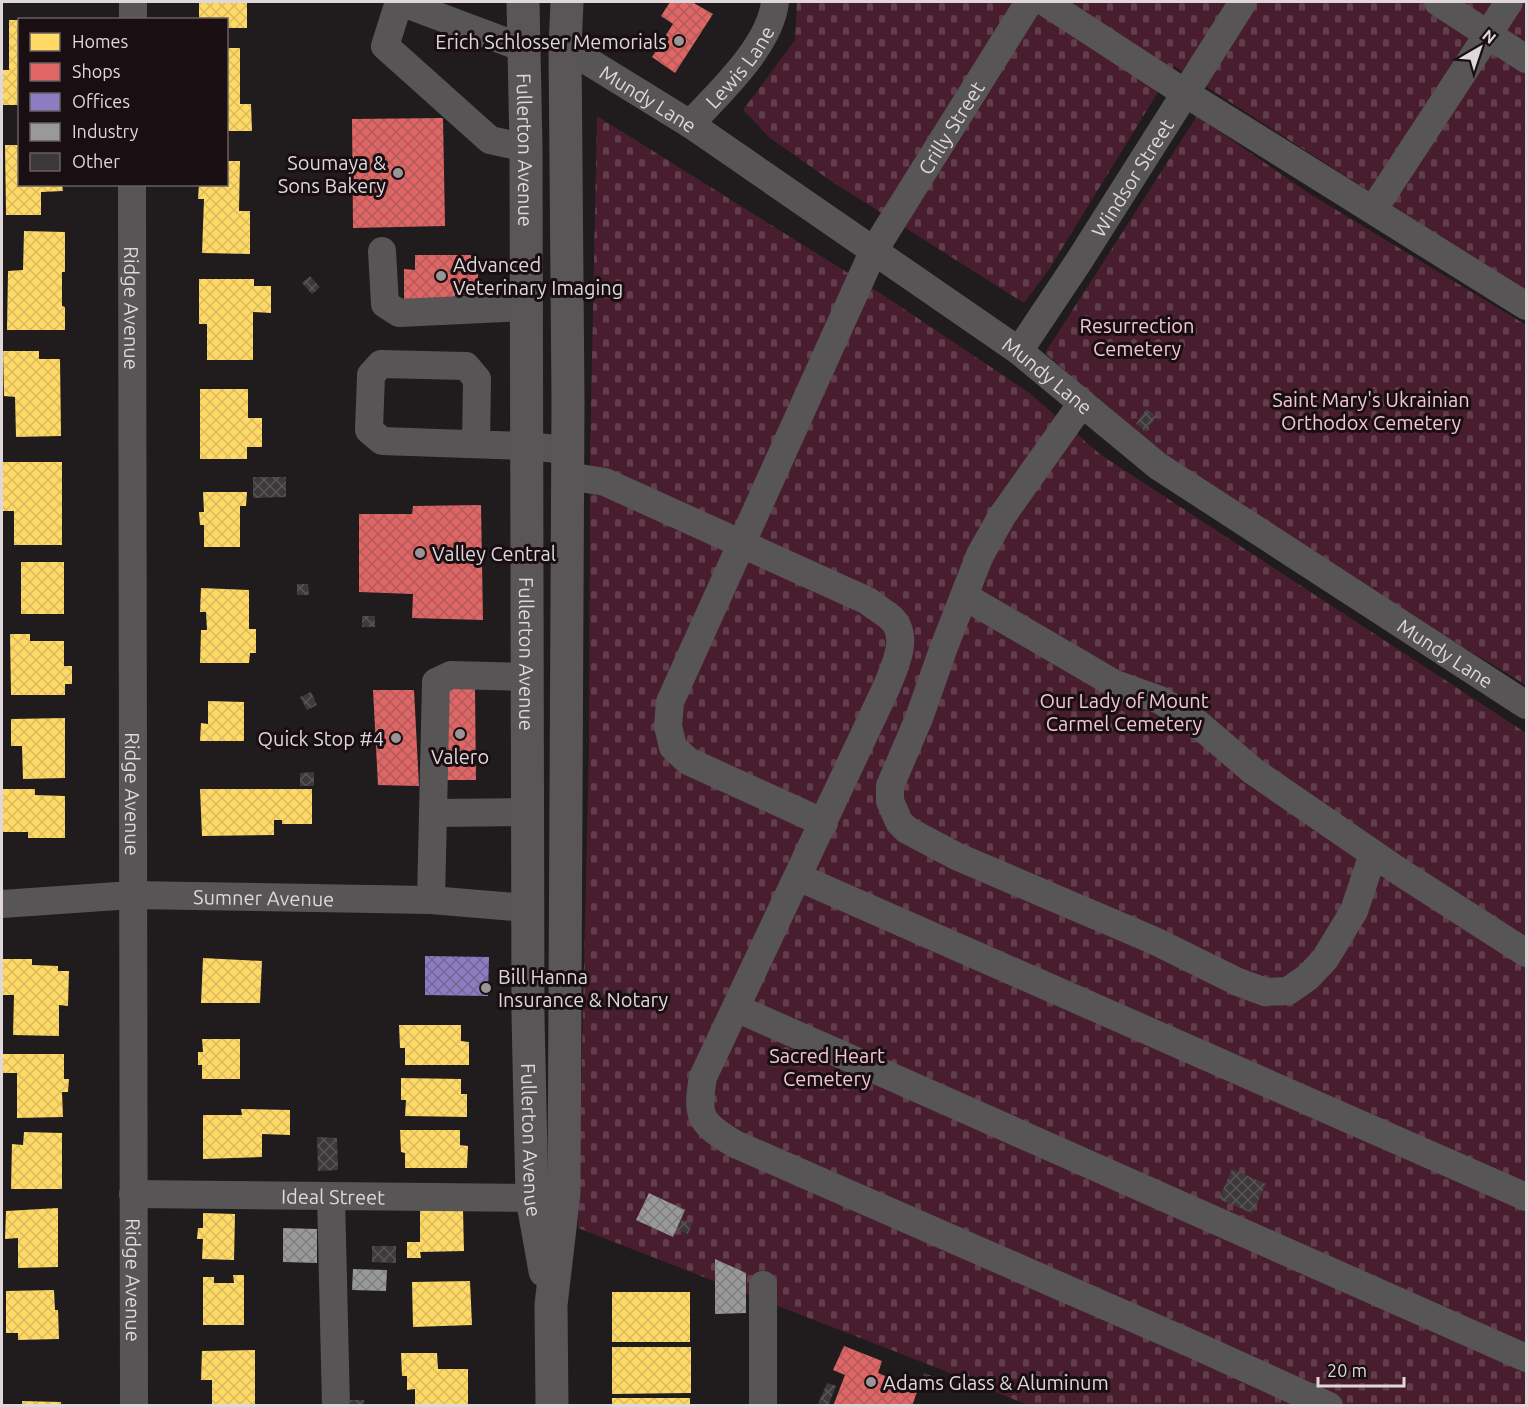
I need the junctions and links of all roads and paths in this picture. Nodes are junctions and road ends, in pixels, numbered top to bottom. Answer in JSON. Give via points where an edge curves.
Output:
{"nodes":[{"id":1,"x":132,"y":2,"type":"edge"},
{"id":2,"x":400,"y":2,"type":"edge"},
{"id":3,"x":523,"y":2,"type":"edge"},
{"id":4,"x":567,"y":2,"type":"edge"},
{"id":5,"x":775,"y":2,"type":"edge"},
{"id":6,"x":1029,"y":2,"type":"edge"},
{"id":7,"x":1045,"y":2,"type":"edge"},
{"id":8,"x":1243,"y":2,"type":"edge"},
{"id":9,"x":1438,"y":2,"type":"edge"},
{"id":10,"x":1509,"y":2,"type":"edge"},
{"id":11,"x":132,"y":18,"type":"edge"},
{"id":12,"x":1488,"y":34,"type":"junction"},
{"id":13,"x":565,"y":47,"type":"junction"},
{"id":14,"x":523,"y":48,"type":"junction"},
{"id":15,"x":1527,"y":59,"type":"edge"},
{"id":16,"x":1185,"y":93,"type":"junction"},
{"id":17,"x":690,"y":124,"type":"junction"},
{"id":18,"x":526,"y":148,"type":"junction"},
{"id":19,"x":132,"y":186,"type":"edge"},
{"id":20,"x":1373,"y":210,"type":"junction"},
{"id":21,"x":382,"y":251,"type":"dead end"},
{"id":22,"x":873,"y":252,"type":"junction"},
{"id":23,"x":1527,"y":306,"type":"edge"},
{"id":24,"x":526,"y":307,"type":"junction"},
{"id":25,"x":1019,"y":351,"type":"junction"},
{"id":26,"x":1082,"y":403,"type":"junction"},
{"id":27,"x":476,"y":444,"type":"dead end"},
{"id":28,"x":526,"y":446,"type":"junction"},
{"id":29,"x":568,"y":463,"type":"junction"},
{"id":30,"x":741,"y":543,"type":"junction"},
{"id":31,"x":964,"y":596,"type":"junction"},
{"id":32,"x":526,"y":677,"type":"junction"},
{"id":33,"x":1527,"y":705,"type":"edge"},
{"id":34,"x":527,"y":812,"type":"junction"},
{"id":35,"x":433,"y":813,"type":"junction"},
{"id":36,"x":824,"y":823,"type":"junction"},
{"id":37,"x":1373,"y":854,"type":"junction"},
{"id":38,"x":798,"y":877,"type":"junction"},
{"id":39,"x":132,"y":895,"type":"junction"},
{"id":40,"x":431,"y":900,"type":"junction"},
{"id":41,"x":2,"y":904,"type":"edge"},
{"id":42,"x":527,"y":908,"type":"junction"},
{"id":43,"x":1527,"y":953,"type":"edge"},
{"id":44,"x":736,"y":1008,"type":"junction"},
{"id":45,"x":133,"y":1194,"type":"junction"},
{"id":46,"x":331,"y":1196,"type":"junction"},
{"id":47,"x":1527,"y":1197,"type":"edge"},
{"id":48,"x":532,"y":1198,"type":"junction"},
{"id":49,"x":763,"y":1285,"type":"dead end"},
{"id":50,"x":551,"y":1305,"type":"junction"},
{"id":51,"x":1527,"y":1358,"type":"edge"},
{"id":52,"x":134,"y":1406,"type":"edge"},
{"id":53,"x":336,"y":1406,"type":"edge"},
{"id":54,"x":552,"y":1406,"type":"edge"},
{"id":55,"x":763,"y":1406,"type":"edge"},
{"id":56,"x":1329,"y":1406,"type":"edge"}],
"edges":[{"from":1,"to":11,"type":"street"},
{"from":2,"to":14,"type":"street"},
{"from":2,"to":18,"type":"street","via":[[385,46],[490,140]]},
{"from":3,"to":14,"type":"main road","name":"Fullerton Avenue"},
{"from":4,"to":13,"type":"main road","name":"Fullerton Avenue"},
{"from":5,"to":17,"type":"street","name":"Lewis Lane","via":[[767,30],[739,73]]},
{"from":6,"to":22,"type":"street","name":"Crilly Street"},
{"from":7,"to":16,"type":"street"},
{"from":8,"to":16,"type":"street","name":"Windsor Street"},
{"from":9,"to":12,"type":"street"},
{"from":10,"to":12,"type":"street"},
{"from":12,"to":15,"type":"street"},
{"from":12,"to":20,"type":"street"},
{"from":13,"to":17,"type":"street","name":"Mundy Lane"},
{"from":13,"to":29,"type":"main road","name":"Fullerton Avenue"},
{"from":14,"to":18,"type":"main road","name":"Fullerton Avenue"},
{"from":16,"to":20,"type":"street"},
{"from":16,"to":25,"type":"street","name":"Windsor Street"},
{"from":17,"to":22,"type":"street","name":"Mundy Lane"},
{"from":18,"to":24,"type":"main road","name":"Fullerton Avenue"},
{"from":19,"to":39,"type":"street","name":"Ridge Avenue"},
{"from":20,"to":23,"type":"street"},
{"from":21,"to":24,"type":"street","via":[[385,304],[399,313]]},
{"from":22,"to":25,"type":"street","name":"Mundy Lane"},
{"from":22,"to":30,"type":"street","name":"Crilly Street"},
{"from":24,"to":28,"type":"main road","name":"Fullerton Avenue"},
{"from":25,"to":26,"type":"street","name":"Mundy Lane"},
{"from":26,"to":31,"type":"street","via":[[1002,516]]},
{"from":26,"to":33,"type":"street","name":"Mundy Lane","via":[[1158,466]]},
{"from":27,"to":28,"type":"street"},
{"from":28,"to":29,"type":"street"},
{"from":28,"to":32,"type":"main road","name":"Fullerton Avenue"},
{"from":29,"to":30,"type":"street"},
{"from":29,"to":50,"type":"main road","name":"Fullerton Avenue","via":[[564,1193]]},
{"from":30,"to":36,"type":"street","name":"Crilly Street","via":[[670,702],[668,726],[673,747],[688,761]]},
{"from":30,"to":36,"type":"street","via":[[868,602],[893,620],[900,635],[900,656]]},
{"from":31,"to":37,"type":"street","via":[[1115,684],[1160,700],[1197,723],[1253,771]]},
{"from":31,"to":37,"type":"street","via":[[890,786],[893,811],[907,830],[956,856],[1265,992],[1288,991],[1325,959],[1354,911]]},
{"from":32,"to":34,"type":"main road","name":"Fullerton Avenue"},
{"from":32,"to":35,"type":"street","via":[[451,675],[436,682]]},
{"from":34,"to":35,"type":"street"},
{"from":34,"to":42,"type":"main road","name":"Fullerton Avenue"},
{"from":35,"to":40,"type":"street"},
{"from":36,"to":38,"type":"street"},
{"from":37,"to":43,"type":"street"},
{"from":38,"to":44,"type":"street"},
{"from":38,"to":47,"type":"street"},
{"from":39,"to":40,"type":"street","name":"Sumner Avenue"},
{"from":39,"to":41,"type":"street","name":"Sumner Avenue"},
{"from":39,"to":45,"type":"street","name":"Ridge Avenue"},
{"from":40,"to":42,"type":"street","name":"Sumner Avenue"},
{"from":42,"to":48,"type":"main road","name":"Fullerton Avenue"},
{"from":44,"to":51,"type":"street"},
{"from":44,"to":56,"type":"street","via":[[703,1077],[700,1092],[701,1116],[713,1131]]},
{"from":45,"to":46,"type":"street","name":"Ideal Street"},
{"from":45,"to":52,"type":"street","name":"Ridge Avenue"},
{"from":46,"to":48,"type":"street","name":"Ideal Street"},
{"from":46,"to":53,"type":"street"},
{"from":48,"to":50,"type":"main road","name":"Fullerton Avenue"},
{"from":49,"to":55,"type":"street"},
{"from":50,"to":54,"type":"main road","name":"Fullerton Avenue"}]}
